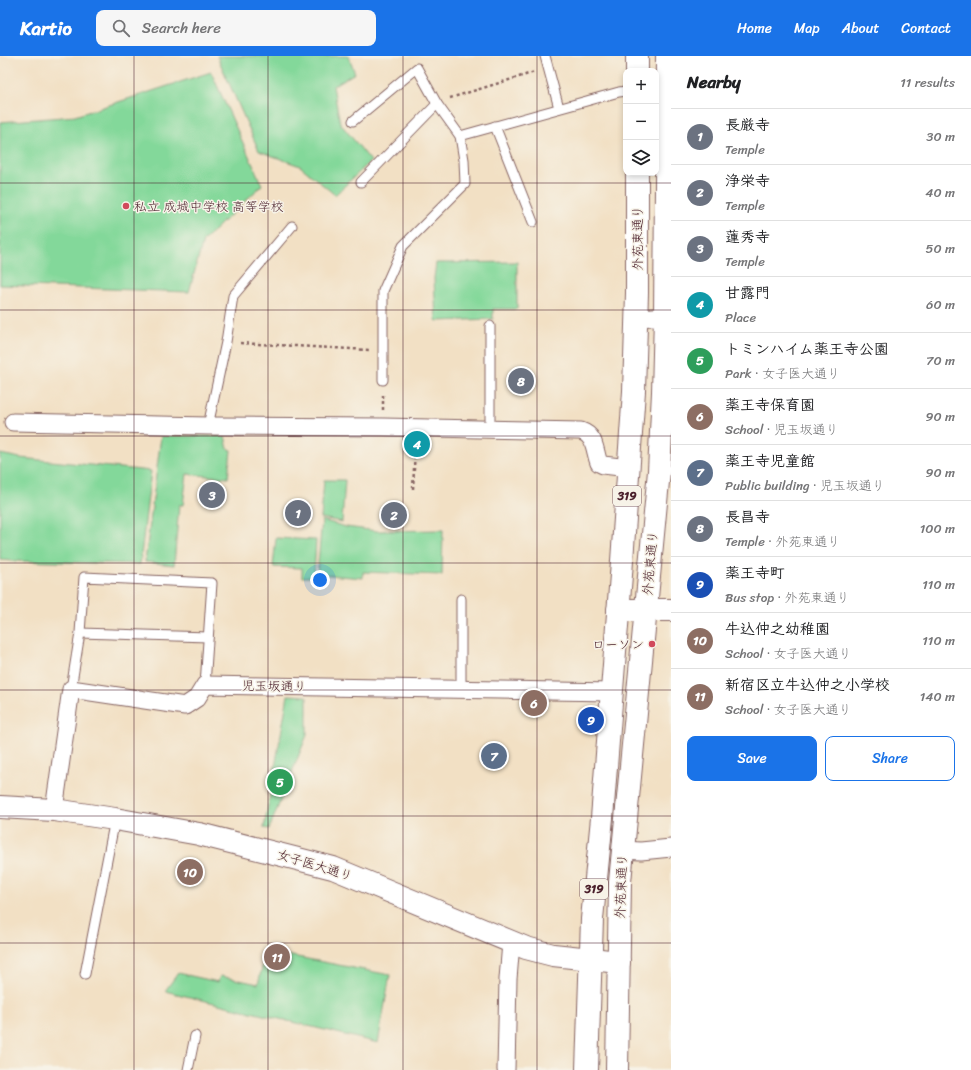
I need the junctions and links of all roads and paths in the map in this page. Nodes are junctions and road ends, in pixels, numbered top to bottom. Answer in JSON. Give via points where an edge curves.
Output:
{"nodes":[{"id":1,"x":545,"y":56,"type":"edge"},
{"id":2,"x":638,"y":56,"type":"edge"},
{"id":3,"x":667,"y":56,"type":"edge"},
{"id":4,"x":548,"y":68,"type":"junction"},
{"id":5,"x":637,"y":68,"type":"edge"},
{"id":6,"x":662,"y":90,"type":"edge"},
{"id":7,"x":623,"y":91,"type":"edge"},
{"id":8,"x":437,"y":104,"type":"junction"},
{"id":9,"x":559,"y":108,"type":"junction"},
{"id":10,"x":353,"y":121,"type":"dead end"},
{"id":11,"x":494,"y":126,"type":"junction"},
{"id":12,"x":460,"y":136,"type":"junction"},
{"id":13,"x":637,"y":176,"type":"edge"},
{"id":14,"x":361,"y":182,"type":"dead end"},
{"id":15,"x":533,"y":222,"type":"dead end"},
{"id":16,"x":292,"y":226,"type":"dead end"},
{"id":17,"x":668,"y":316,"type":"edge"},
{"id":18,"x":636,"y":318,"type":"junction"},
{"id":19,"x":490,"y":326,"type":"dead end"},
{"id":20,"x":226,"y":342,"type":"junction"},
{"id":21,"x":382,"y":351,"type":"junction"},
{"id":22,"x":383,"y":380,"type":"joint"},
{"id":23,"x":13,"y":422,"type":"dead end"},
{"id":24,"x":208,"y":426,"type":"junction"},
{"id":25,"x":383,"y":426,"type":"junction"},
{"id":26,"x":490,"y":429,"type":"junction"},
{"id":27,"x":415,"y":448,"type":"dead end"},
{"id":28,"x":628,"y":468,"type":"junction"},
{"id":29,"x":413,"y":489,"type":"dead end"},
{"id":30,"x":461,"y":598,"type":"dead end"},
{"id":31,"x":618,"y":610,"type":"junction"},
{"id":32,"x":646,"y":610,"type":"junction"},
{"id":33,"x":671,"y":610,"type":"edge"},
{"id":34,"x":80,"y":633,"type":"junction"},
{"id":35,"x":208,"y":637,"type":"junction"},
{"id":36,"x":205,"y":685,"type":"junction"},
{"id":37,"x":71,"y":688,"type":"junction"},
{"id":38,"x":460,"y":690,"type":"junction"},
{"id":39,"x":612,"y":692,"type":"junction"},
{"id":40,"x":0,"y":807,"type":"edge"},
{"id":41,"x":54,"y":810,"type":"junction"},
{"id":42,"x":114,"y":819,"type":"junction"},
{"id":43,"x":671,"y":848,"type":"edge"},
{"id":44,"x":622,"y":850,"type":"junction"},
{"id":45,"x":511,"y":943,"type":"junction"},
{"id":46,"x":590,"y":960,"type":"junction"},
{"id":47,"x":619,"y":962,"type":"junction"},
{"id":48,"x":85,"y":974,"type":"dead end"},
{"id":49,"x":195,"y":1036,"type":"dead end"},
{"id":50,"x":188,"y":1070,"type":"edge"},
{"id":51,"x":506,"y":1070,"type":"edge"},
{"id":52,"x":587,"y":1070,"type":"edge"},
{"id":53,"x":617,"y":1070,"type":"edge"}],
"edges":[{"from":1,"to":4,"type":"lane"},
{"from":2,"to":5,"type":"main road"},
{"from":3,"to":6,"type":"main road","name":"外苑東通り","number":"319"},
{"from":4,"to":8,"type":"path"},
{"from":4,"to":9,"type":"lane"},
{"from":6,"to":17,"type":"main road","name":"外苑東通り","number":"319"},
{"from":7,"to":9,"type":"lane"},
{"from":8,"to":10,"type":"lane","via":[[417,68]]},
{"from":8,"to":12,"type":"lane"},
{"from":8,"to":14,"type":"lane"},
{"from":9,"to":11,"type":"lane"},
{"from":11,"to":12,"type":"lane"},
{"from":11,"to":15,"type":"lane"},
{"from":12,"to":21,"type":"lane","via":[[465,184],[403,246],[383,291]]},
{"from":13,"to":18,"type":"main road","name":"外苑東通り","number":"319"},
{"from":16,"to":20,"type":"lane","via":[[233,296]]},
{"from":17,"to":18,"type":"street"},
{"from":17,"to":32,"type":"main road","name":"外苑東通り","number":"319","via":[[659,471]]},
{"from":18,"to":28,"type":"main road","name":"外苑東通り","number":"319"},
{"from":19,"to":26,"type":"lane"},
{"from":20,"to":21,"type":"path"},
{"from":20,"to":24,"type":"lane"},
{"from":21,"to":22,"type":"lane"},
{"from":22,"to":25,"type":"path"},
{"from":23,"to":24,"type":"street"},
{"from":24,"to":25,"type":"street"},
{"from":25,"to":26,"type":"street"},
{"from":26,"to":28,"type":"street","via":[[581,431],[588,434],[592,440],[599,462],[603,465]]},
{"from":27,"to":29,"type":"path"},
{"from":28,"to":31,"type":"main road","name":"外苑東通り","number":"319"},
{"from":30,"to":38,"type":"lane"},
{"from":31,"to":32,"type":"main road"},
{"from":31,"to":39,"type":"main road","name":"外苑東通り","number":"319"},
{"from":32,"to":33,"type":"main road"},
{"from":32,"to":44,"type":"main road","name":"外苑東通り","number":"319"},
{"from":34,"to":35,"type":"lane"},
{"from":34,"to":35,"type":"lane","via":[[84,577],[212,582]]},
{"from":34,"to":37,"type":"lane"},
{"from":35,"to":36,"type":"lane"},
{"from":36,"to":37,"type":"street","via":[[197,698],[185,706]]},
{"from":36,"to":38,"type":"street","name":"児玉坂通り"},
{"from":37,"to":41,"type":"street"},
{"from":38,"to":39,"type":"street","name":"児玉坂通り"},
{"from":39,"to":46,"type":"main road","name":"外苑東通り","number":"319","via":[[594,885]]},
{"from":40,"to":41,"type":"main road","name":"女子医大通り"},
{"from":41,"to":42,"type":"main road","name":"女子医大通り"},
{"from":42,"to":45,"type":"main road","name":"女子医大通り","via":[[199,834],[333,868]]},
{"from":42,"to":48,"type":"lane"},
{"from":43,"to":44,"type":"street"},
{"from":44,"to":47,"type":"main road","name":"外苑東通り","number":"319"},
{"from":45,"to":46,"type":"main road","name":"女子医大通り","via":[[541,953]]},
{"from":45,"to":51,"type":"street"},
{"from":46,"to":47,"type":"main road","name":"女子医大通り"},
{"from":46,"to":52,"type":"main road","name":"外苑東通り","number":"319"},
{"from":47,"to":53,"type":"main road","name":"外苑東通り","number":"319"},
{"from":49,"to":50,"type":"lane"}]}
